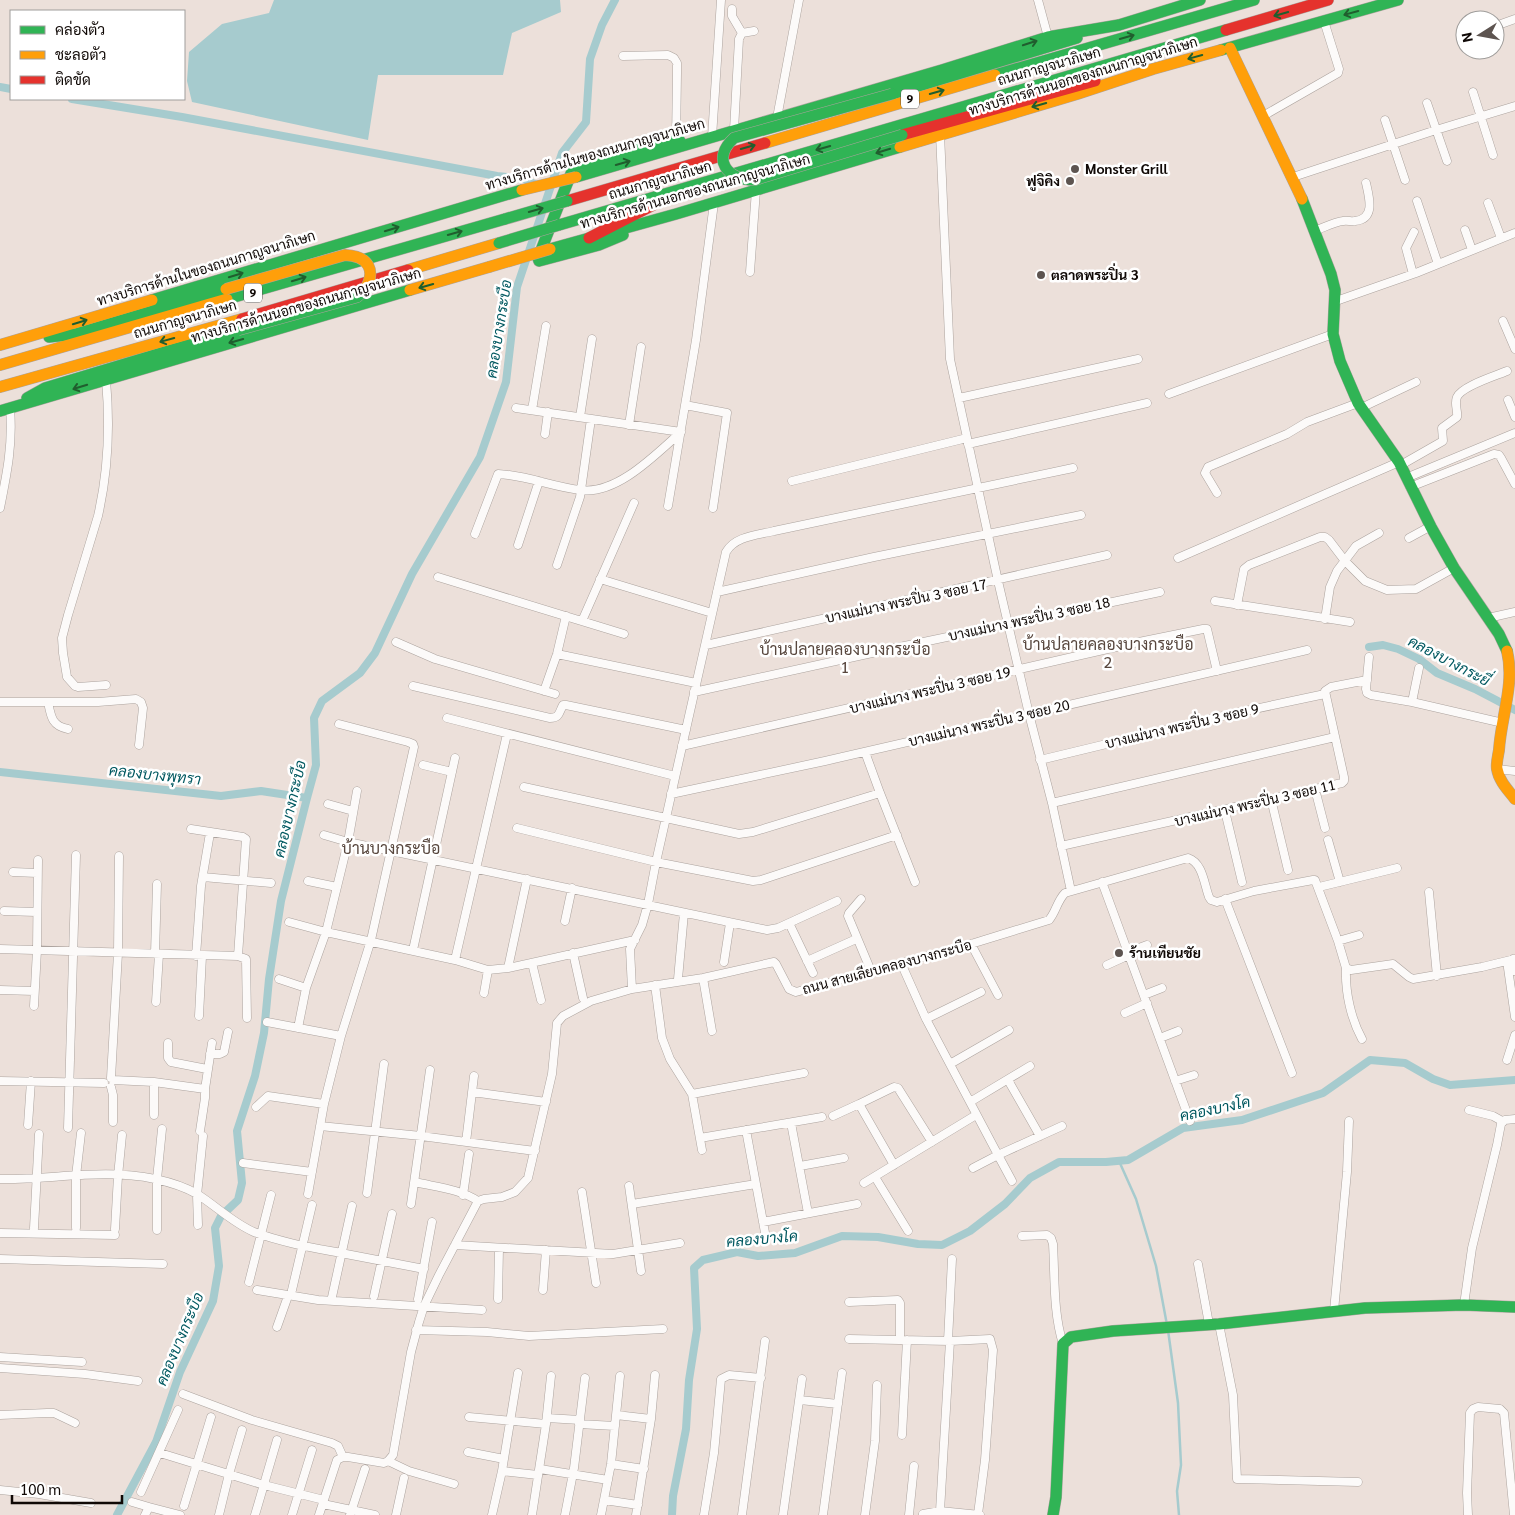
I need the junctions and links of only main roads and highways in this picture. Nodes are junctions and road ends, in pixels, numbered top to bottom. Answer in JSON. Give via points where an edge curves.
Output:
{"nodes":[{"id":1,"x":1200,"y":0,"type":"edge"},
{"id":2,"x":1254,"y":0,"type":"edge"},
{"id":3,"x":1328,"y":0,"type":"edge"},
{"id":4,"x":1398,"y":0,"type":"edge"},
{"id":5,"x":1119,"y":25,"type":"junction"},
{"id":6,"x":1230,"y":48,"type":"junction"},
{"id":7,"x":1153,"y":69,"type":"junction"},
{"id":8,"x":698,"y":141,"type":"junction"},
{"id":9,"x":686,"y":188,"type":"junction"},
{"id":10,"x":647,"y":223,"type":"junction"},
{"id":11,"x":589,"y":238,"type":"junction"},
{"id":12,"x":76,"y":334,"type":"junction"},
{"id":13,"x":104,"y":336,"type":"junction"},
{"id":14,"x":20,"y":340,"type":"junction"},
{"id":15,"x":0,"y":345,"type":"edge"},
{"id":16,"x":0,"y":365,"type":"edge"},
{"id":17,"x":0,"y":387,"type":"edge"},
{"id":18,"x":8,"y":409,"type":"edge"},
{"id":19,"x":1513,"y":684,"type":"edge"},
{"id":20,"x":1515,"y":799,"type":"edge"},
{"id":21,"x":1515,"y":1306,"type":"edge"},
{"id":22,"x":1053,"y":1515,"type":"edge"}],
"edges":[{"from":1,"to":5,"type":"main road","name":"ทางบริการด้านในของถนนกาญจนาภิเษก"},
{"from":13,"to":2,"type":"main road","name":"ถนนกาญจนาภิเษก","number":"9","one_way":true,"bridge":true},
{"from":3,"to":9,"type":"main road","name":"ถนนกาญจนาภิเษก","number":"9","one_way":true},
{"from":4,"to":6,"type":"main road","name":"ทางบริการด้านนอกของถนนกาญจนาภิเษก","one_way":true},
{"from":5,"to":7,"type":"main road","bridge":true,"via":[[734,138],[725,146],[723,162],[732,176],[740,180],[754,180],[1062,89]]},
{"from":8,"to":5,"type":"main road","name":"ทางบริการด้านในของถนนกาญจนาภิเษก","one_way":true,"via":[[1048,37]]},
{"from":6,"to":7,"type":"main road","name":"ทางบริการด้านนอกของถนนกาญจนาภิเษก","one_way":true},
{"from":6,"to":19,"type":"main road","via":[[1293,177],[1332,279],[1336,301],[1333,334],[1340,361],[1359,405],[1400,463],[1454,568],[1506,647]]},
{"from":7,"to":10,"type":"main road","name":"ทางบริการด้านนอกของถนนกาญจนาภิเษก","one_way":true},
{"from":8,"to":10,"type":"main road","via":[[658,143],[574,166],[539,261],[607,242]]},
{"from":14,"to":8,"type":"main road","name":"ทางบริการด้านในของถนนกาญจนาภิเษก","one_way":true,"bridge":true,"via":[[522,190]]},
{"from":9,"to":11,"type":"main road"},
{"from":9,"to":17,"type":"main road","name":"ถนนกาญจนาภิเษก","number":"9","one_way":true,"bridge":true,"via":[[223,325]]},
{"from":10,"to":11,"type":"main road","name":"ทางบริการด้านนอกของถนนกาญจนาภิเษก"},
{"from":11,"to":18,"type":"main road","name":"ทางบริการด้านนอกของถนนกาญจนาภิเษก","one_way":true,"bridge":true},
{"from":12,"to":13,"type":"main road"},
{"from":12,"to":14,"type":"main road"},
{"from":12,"to":18,"type":"main road","bridge":true,"via":[[345,255],[362,258],[370,271],[367,289],[358,297],[45,388]]},
{"from":13,"to":16,"type":"main road","name":"ถนนกาญจนาภิเษก","number":"9"},
{"from":14,"to":15,"type":"main road","name":"ทางบริการด้านในของถนนกาญจนาภิเษก"},
{"from":19,"to":20,"type":"main road","via":[[1504,718],[1498,769],[1502,783]]},
{"from":21,"to":22,"type":"main road","via":[[1365,1308],[1071,1337],[1063,1344]]}]}
